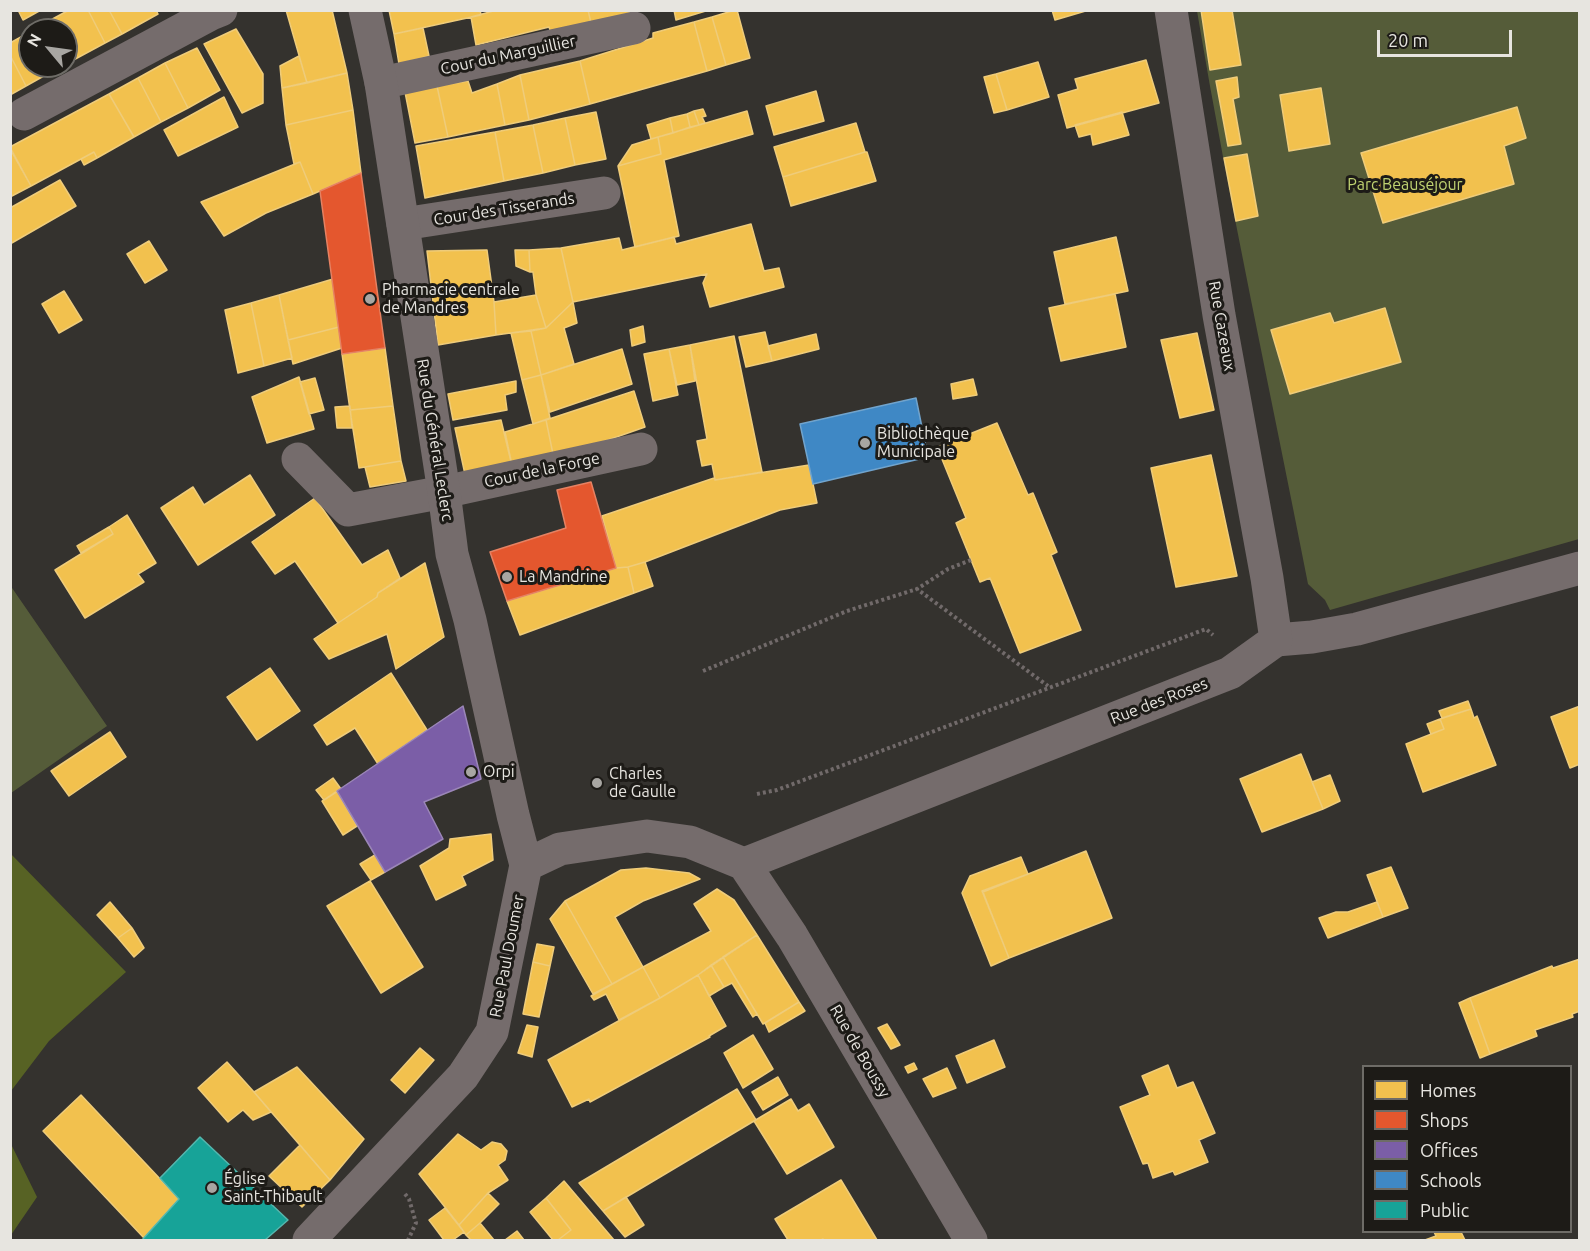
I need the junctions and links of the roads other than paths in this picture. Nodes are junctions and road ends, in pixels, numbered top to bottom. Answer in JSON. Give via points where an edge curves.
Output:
{"nodes":[{"id":1,"x":221,"y":10,"type":"edge"},
{"id":2,"x":365,"y":10,"type":"edge"},
{"id":3,"x":1171,"y":10,"type":"edge"},
{"id":4,"x":634,"y":28,"type":"dead end"},
{"id":5,"x":381,"y":83,"type":"junction"},
{"id":6,"x":24,"y":114,"type":"dead end"},
{"id":7,"x":604,"y":193,"type":"dead end"},
{"id":8,"x":403,"y":224,"type":"junction"},
{"id":9,"x":641,"y":449,"type":"dead end"},
{"id":10,"x":298,"y":459,"type":"dead end"},
{"id":11,"x":444,"y":492,"type":"junction"},
{"id":12,"x":1580,"y":568,"type":"edge"},
{"id":13,"x":1275,"y":640,"type":"junction"},
{"id":14,"x":744,"y":864,"type":"junction"},
{"id":15,"x":526,"y":865,"type":"junction"},
{"id":16,"x":309,"y":1240,"type":"edge"},
{"id":17,"x":971,"y":1240,"type":"edge"}],
"edges":[{"from":1,"to":6,"type":"street"},
{"from":2,"to":5,"type":"street","name":"Rue du Général Leclerc"},
{"from":3,"to":13,"type":"street","name":"Rue Cazeaux"},
{"from":4,"to":5,"type":"street","name":"Cour du Marguillier"},
{"from":5,"to":8,"type":"street","name":"Rue du Général Leclerc"},
{"from":7,"to":8,"type":"street","name":"Cour des Tisserands"},
{"from":8,"to":11,"type":"street","name":"Rue du Général Leclerc"},
{"from":9,"to":11,"type":"street","name":"Cour de la Forge"},
{"from":10,"to":11,"type":"street","name":"Cour de la Forge","via":[[348,510]]},
{"from":11,"to":15,"type":"street","name":"Rue du Général Leclerc","via":[[452,554]]},
{"from":12,"to":13,"type":"street","via":[[1357,629]]},
{"from":13,"to":14,"type":"street","name":"Rue des Roses","via":[[1230,673]]},
{"from":14,"to":15,"type":"street","via":[[690,842],[647,836],[560,849]]},
{"from":14,"to":17,"type":"street","name":"Rue de Boussy","via":[[792,936]]},
{"from":15,"to":16,"type":"street","name":"Rue Paul Doumer","via":[[492,1032],[464,1076]]}]}
